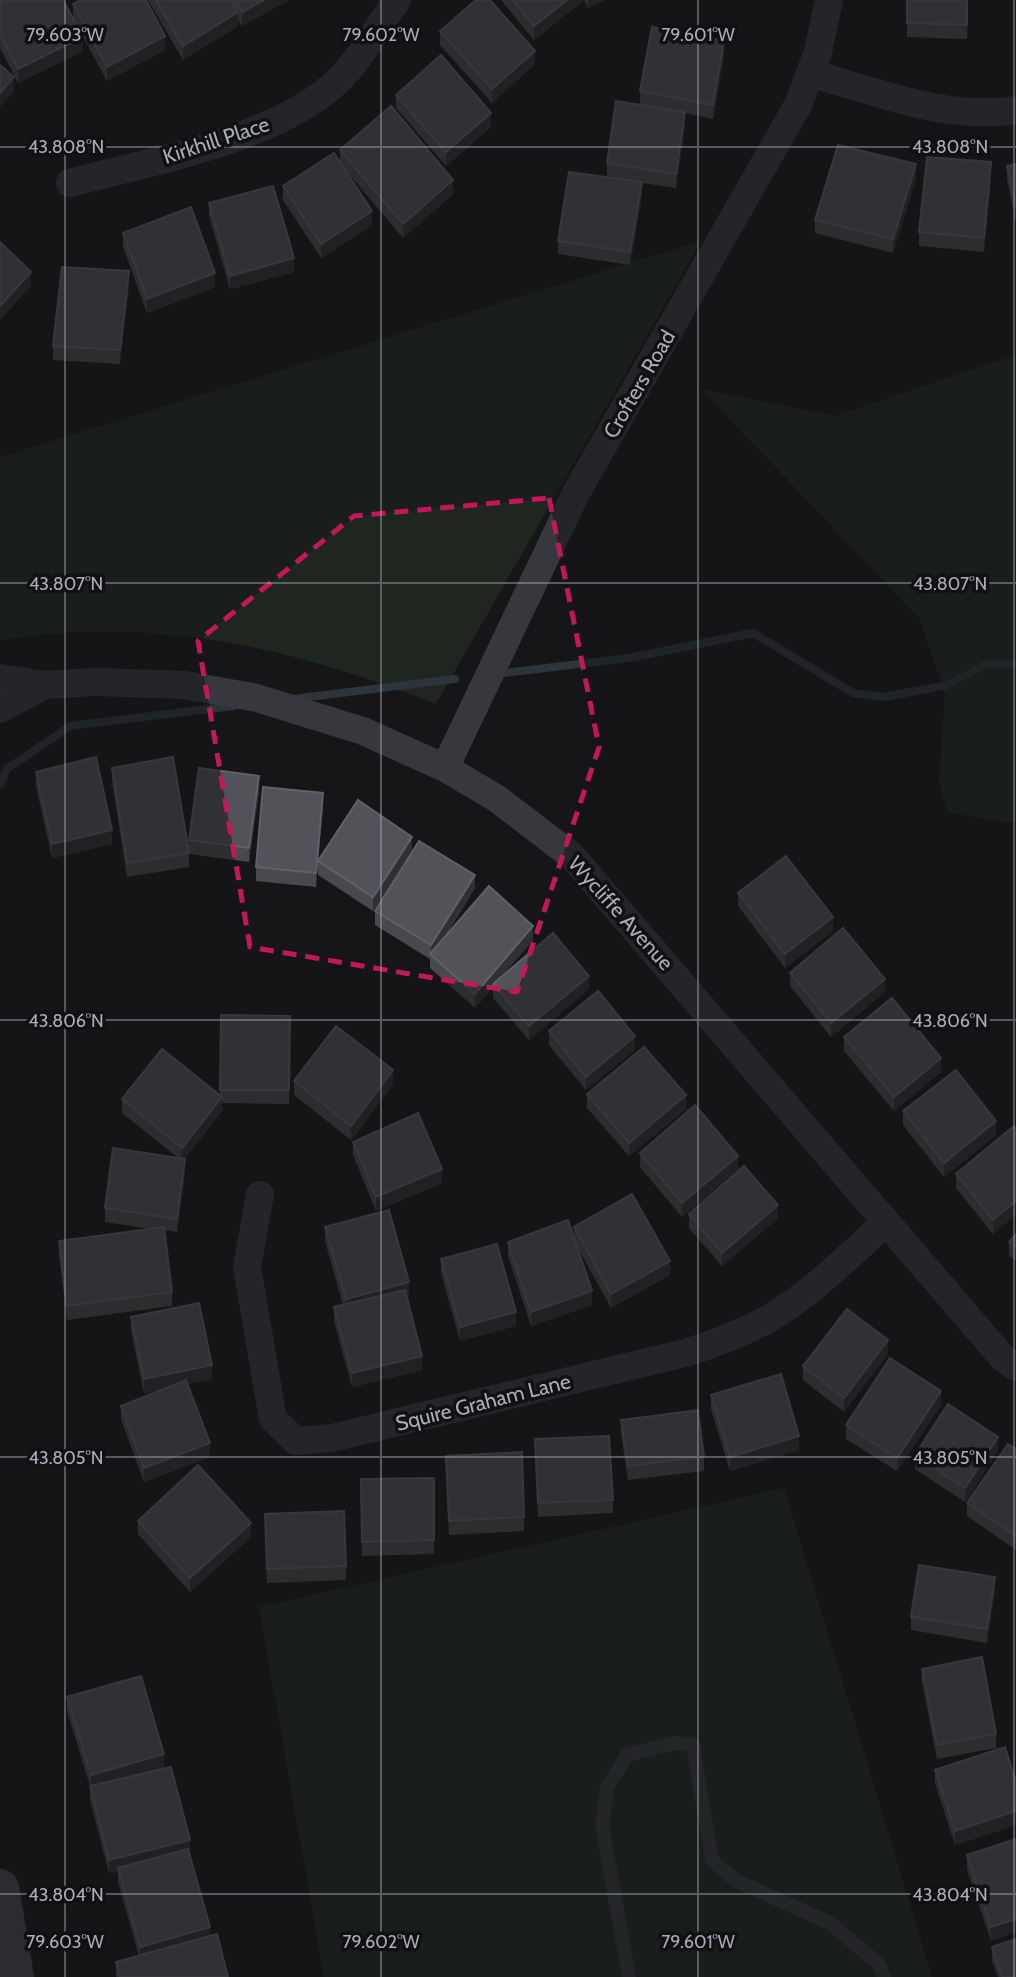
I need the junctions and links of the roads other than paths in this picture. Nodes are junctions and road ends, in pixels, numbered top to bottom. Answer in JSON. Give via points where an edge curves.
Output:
{"nodes":[{"id":1,"x":397,"y":0,"type":"edge"},
{"id":2,"x":828,"y":0,"type":"edge"},
{"id":3,"x":812,"y":74,"type":"junction"},
{"id":4,"x":1016,"y":110,"type":"edge"},
{"id":5,"x":70,"y":183,"type":"dead end"},
{"id":6,"x":0,"y":678,"type":"edge"},
{"id":7,"x":45,"y":685,"type":"junction"},
{"id":8,"x":0,"y":709,"type":"edge"},
{"id":9,"x":445,"y":768,"type":"junction"},
{"id":10,"x":260,"y":1195,"type":"dead end"},
{"id":11,"x":886,"y":1222,"type":"junction"},
{"id":12,"x":1016,"y":1367,"type":"edge"},
{"id":13,"x":0,"y":1888,"type":"edge"},
{"id":14,"x":15,"y":1977,"type":"edge"},
{"id":15,"x":629,"y":1977,"type":"edge"},
{"id":16,"x":884,"y":1977,"type":"edge"}],
"edges":[{"from":1,"to":5,"type":"street","name":"Kirkhill Place","via":[[347,71],[312,102],[243,135]]},
{"from":2,"to":3,"type":"street","name":"Crofters Road"},
{"from":3,"to":4,"type":"street","via":[[952,111]]},
{"from":3,"to":9,"type":"street","name":"Crofters Road","via":[[740,210],[576,493]]},
{"from":6,"to":7,"type":"street","name":"Wycliffe Avenue"},
{"from":7,"to":8,"type":"street","name":"Wycliffe Avenue"},
{"from":7,"to":9,"type":"street","name":"Wycliffe Avenue","via":[[141,682],[228,692],[322,716]]},
{"from":9,"to":11,"type":"street","name":"Wycliffe Avenue","via":[[496,798],[572,856]]},
{"from":10,"to":11,"type":"street","name":"Squire Graham Lane","via":[[247,1267],[273,1419],[296,1441],[345,1435],[723,1341],[771,1317]]},
{"from":11,"to":12,"type":"street","name":"Wycliffe Avenue","via":[[1002,1357]]},
{"from":13,"to":14,"type":"street"},
{"from":15,"to":16,"type":"lane","via":[[601,1825],[607,1787],[626,1755],[676,1743],[693,1745],[712,1860],[735,1880],[830,1923],[879,1964]]}]}
